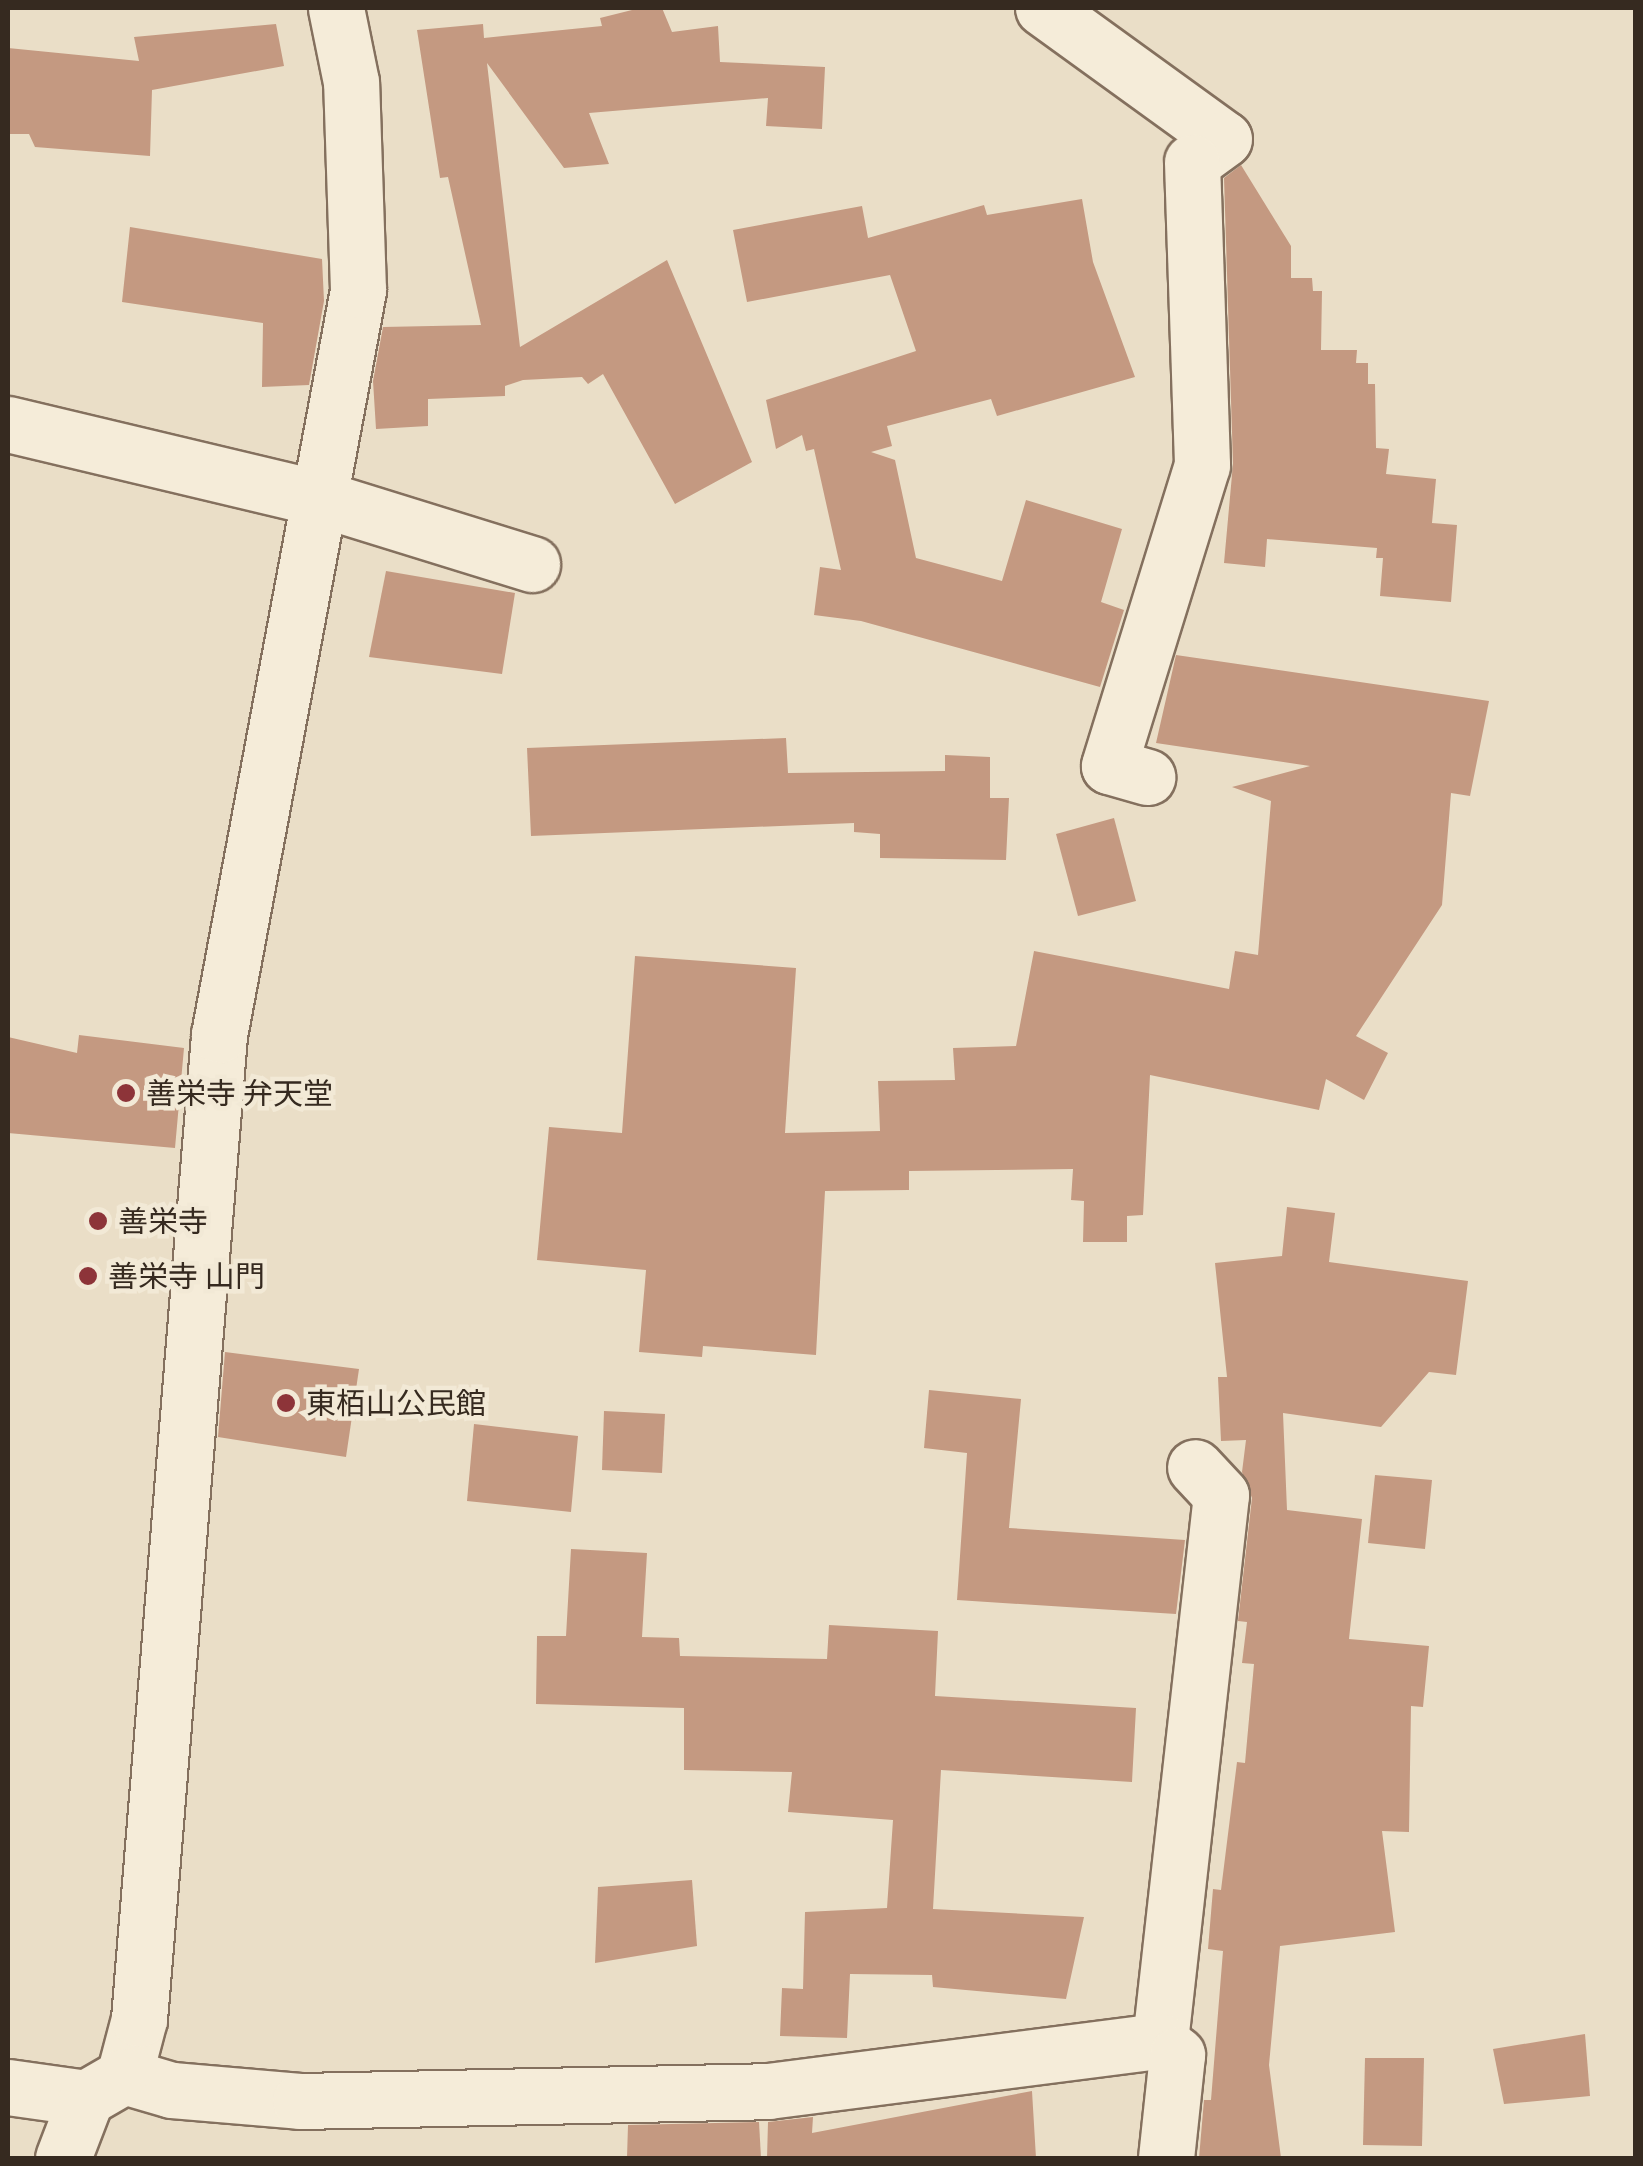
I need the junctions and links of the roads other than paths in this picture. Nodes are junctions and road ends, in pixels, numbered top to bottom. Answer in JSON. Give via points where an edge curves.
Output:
{"nodes":[{"id":1,"x":336,"y":8,"type":"edge"},
{"id":2,"x":1043,"y":8,"type":"edge"},
{"id":3,"x":8,"y":424,"type":"edge"},
{"id":4,"x":322,"y":499,"type":"junction"},
{"id":5,"x":532,"y":564,"type":"dead end"},
{"id":6,"x":1147,"y":778,"type":"dead end"},
{"id":7,"x":1195,"y":1467,"type":"dead end"},
{"id":8,"x":1160,"y":2041,"type":"junction"},
{"id":9,"x":8,"y":2086,"type":"edge"},
{"id":10,"x":105,"y":2087,"type":"junction"},
{"id":11,"x":63,"y":2158,"type":"edge"},
{"id":12,"x":1166,"y":2158,"type":"edge"}],
"edges":[{"from":1,"to":4,"type":"street","via":[[351,82],[358,290]]},
{"from":2,"to":6,"type":"street","via":[[1224,138],[1192,162],[1202,465],[1109,766]]},
{"from":3,"to":4,"type":"street"},
{"from":4,"to":5,"type":"street"},
{"from":4,"to":10,"type":"street","via":[[219,1035],[139,2019]]},
{"from":7,"to":8,"type":"street","via":[[1220,1494]]},
{"from":8,"to":10,"type":"street","via":[[768,2090],[300,2101]]},
{"from":8,"to":12,"type":"street","via":[[1177,2055]]},
{"from":9,"to":10,"type":"street"},
{"from":10,"to":11,"type":"street"}]}
